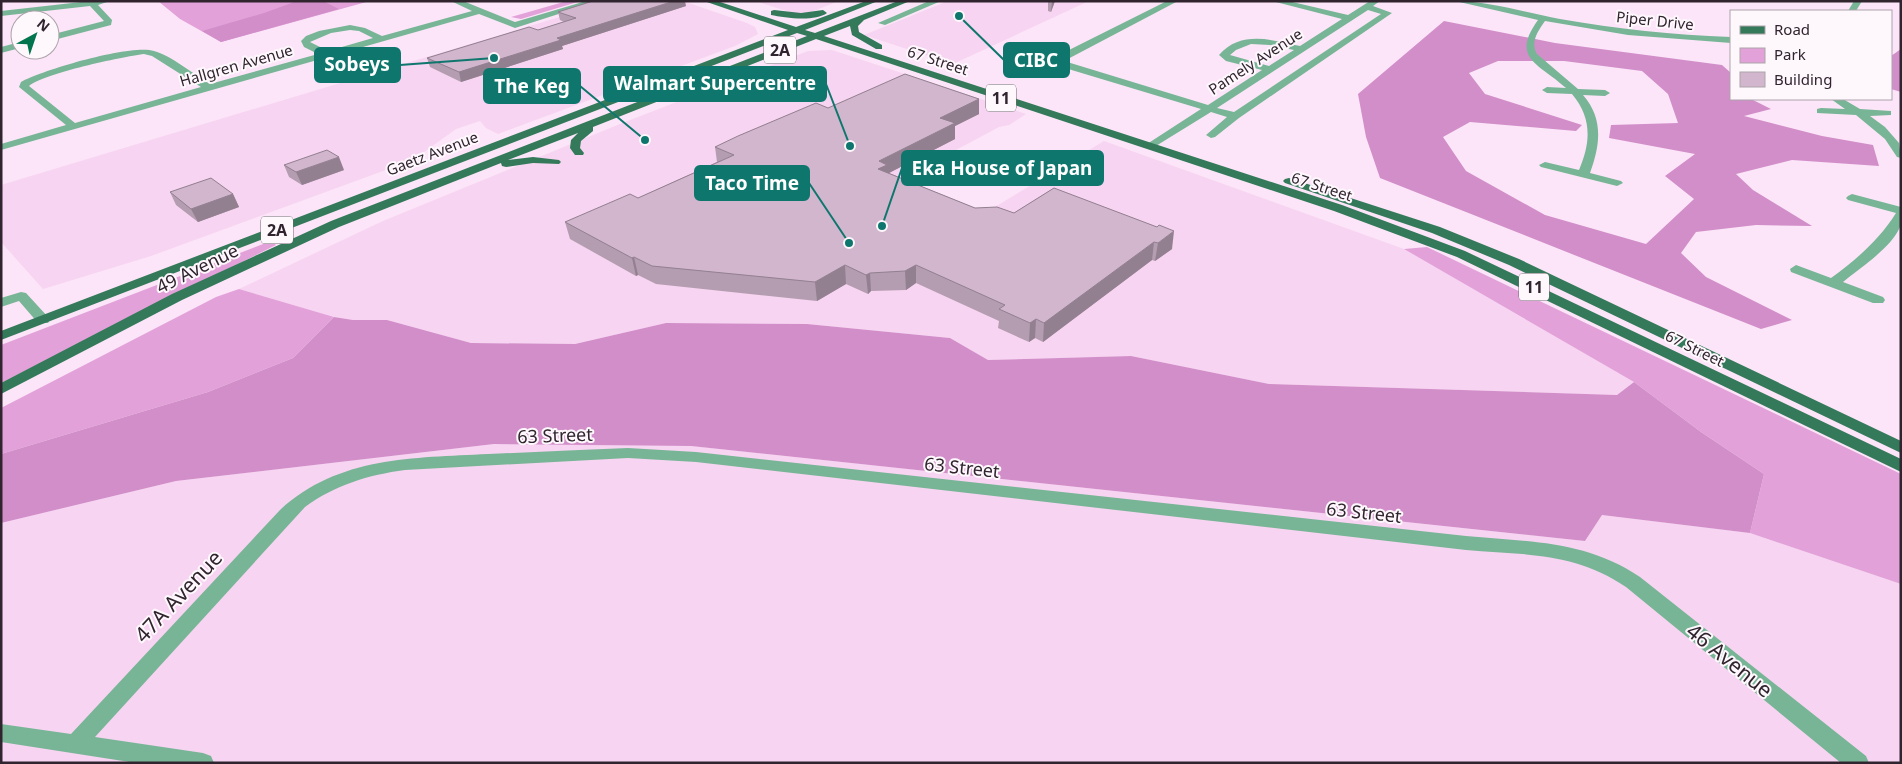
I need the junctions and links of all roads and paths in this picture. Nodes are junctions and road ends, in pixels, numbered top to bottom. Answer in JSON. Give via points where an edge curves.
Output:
{"nodes":[{"id":1,"x":106,"y":1,"type":"edge"},
{"id":2,"x":455,"y":1,"type":"edge"},
{"id":3,"x":595,"y":1,"type":"edge"},
{"id":4,"x":708,"y":1,"type":"edge"},
{"id":5,"x":736,"y":1,"type":"edge"},
{"id":6,"x":874,"y":1,"type":"edge"},
{"id":7,"x":887,"y":1,"type":"edge"},
{"id":8,"x":906,"y":1,"type":"edge"},
{"id":9,"x":937,"y":1,"type":"edge"},
{"id":10,"x":1174,"y":1,"type":"edge"},
{"id":11,"x":1276,"y":1,"type":"edge"},
{"id":12,"x":1376,"y":1,"type":"edge"},
{"id":13,"x":1458,"y":1,"type":"edge"},
{"id":14,"x":92,"y":4,"type":"junction"},
{"id":15,"x":1366,"y":7,"type":"junction"},
{"id":16,"x":730,"y":9,"type":"junction"},
{"id":17,"x":479,"y":11,"type":"junction"},
{"id":18,"x":774,"y":13,"type":"junction"},
{"id":19,"x":1,"y":14,"type":"edge"},
{"id":20,"x":1349,"y":18,"type":"junction"},
{"id":21,"x":1543,"y":18,"type":"junction"},
{"id":22,"x":861,"y":19,"type":"junction"},
{"id":23,"x":882,"y":23,"type":"dead end"},
{"id":24,"x":810,"y":24,"type":"junction"},
{"id":25,"x":825,"y":29,"type":"junction"},
{"id":26,"x":799,"y":31,"type":"junction"},
{"id":27,"x":60,"y":35,"type":"edge"},
{"id":28,"x":815,"y":36,"type":"junction"},
{"id":29,"x":381,"y":39,"type":"junction"},
{"id":30,"x":1730,"y":40,"type":"edge"},
{"id":31,"x":747,"y":48,"type":"junction"},
{"id":32,"x":850,"y":48,"type":"junction"},
{"id":33,"x":1300,"y":49,"type":"junction"},
{"id":34,"x":878,"y":52,"type":"junction"},
{"id":35,"x":326,"y":54,"type":"junction"},
{"id":36,"x":745,"y":64,"type":"junction"},
{"id":37,"x":1269,"y":69,"type":"junction"},
{"id":38,"x":927,"y":73,"type":"junction"},
{"id":39,"x":651,"y":85,"type":"junction"},
{"id":40,"x":209,"y":88,"type":"junction"},
{"id":41,"x":1547,"y":90,"type":"dead end"},
{"id":42,"x":1575,"y":91,"type":"junction"},
{"id":43,"x":1605,"y":92,"type":"dead end"},
{"id":44,"x":665,"y":94,"type":"junction"},
{"id":45,"x":1022,"y":94,"type":"junction"},
{"id":46,"x":1838,"y":100,"type":"edge"},
{"id":47,"x":1209,"y":108,"type":"junction"},
{"id":48,"x":1821,"y":111,"type":"dead end"},
{"id":49,"x":1857,"y":112,"type":"junction"},
{"id":50,"x":1887,"y":113,"type":"dead end"},
{"id":51,"x":1235,"y":116,"type":"junction"},
{"id":52,"x":604,"y":118,"type":"junction"},
{"id":53,"x":74,"y":126,"type":"junction"},
{"id":54,"x":1211,"y":135,"type":"dead end"},
{"id":55,"x":1156,"y":143,"type":"junction"},
{"id":56,"x":1,"y":147,"type":"edge"},
{"id":57,"x":527,"y":148,"type":"junction"},
{"id":58,"x":579,"y":154,"type":"dead end"},
{"id":59,"x":1901,"y":155,"type":"edge"},
{"id":60,"x":555,"y":162,"type":"dead end"},
{"id":61,"x":1545,"y":165,"type":"dead end"},
{"id":62,"x":1583,"y":174,"type":"junction"},
{"id":63,"x":461,"y":175,"type":"junction"},
{"id":64,"x":1617,"y":183,"type":"dead end"},
{"id":65,"x":1852,"y":198,"type":"dead end"},
{"id":66,"x":1901,"y":211,"type":"edge"},
{"id":67,"x":1901,"y":215,"type":"edge"},
{"id":68,"x":1796,"y":270,"type":"dead end"},
{"id":69,"x":1833,"y":283,"type":"junction"},
{"id":70,"x":1878,"y":300,"type":"dead end"},
{"id":71,"x":1,"y":303,"type":"edge"},
{"id":72,"x":43,"y":320,"type":"junction"},
{"id":73,"x":1,"y":336,"type":"edge"},
{"id":74,"x":1,"y":389,"type":"edge"},
{"id":75,"x":1901,"y":448,"type":"edge"},
{"id":76,"x":1901,"y":466,"type":"edge"},
{"id":77,"x":320,"y":488,"type":"joint"},
{"id":78,"x":1599,"y":562,"type":"joint"},
{"id":79,"x":1,"y":733,"type":"edge"},
{"id":80,"x":75,"y":744,"type":"junction"},
{"id":81,"x":203,"y":763,"type":"edge"},
{"id":82,"x":1858,"y":763,"type":"edge"}],
"edges":[{"from":1,"to":14,"type":"street"},
{"from":2,"to":17,"type":"street"},
{"from":3,"to":17,"type":"street","via":[[515,25]]},
{"from":4,"to":16,"type":"main road","name":"67 Street","number":"11"},
{"from":5,"to":18,"type":"main road","name":"67 Street","number":"11"},
{"from":6,"to":18,"type":"main road","via":[[813,15]]},
{"from":6,"to":24,"type":"main road","number":"2A"},
{"from":7,"to":25,"type":"main road"},
{"from":8,"to":22,"type":"main road","number":"2A"},
{"from":9,"to":23,"type":"street"},
{"from":10,"to":47,"type":"street","via":[[1062,57],[1059,62]]},
{"from":11,"to":20,"type":"street"},
{"from":12,"to":15,"type":"street","name":"Pamely Avenue"},
{"from":13,"to":21,"type":"street","name":"Piper Drive"},
{"from":14,"to":19,"type":"street"},
{"from":14,"to":27,"type":"street","via":[[108,23]]},
{"from":15,"to":20,"type":"street","name":"Pamely Avenue"},
{"from":15,"to":51,"type":"street","via":[[1388,13]]},
{"from":16,"to":26,"type":"main road","name":"67 Street","number":"11"},
{"from":16,"to":31,"type":"main road","via":[[766,30],[764,36]]},
{"from":17,"to":29,"type":"street","name":"Hallgren Avenue"},
{"from":18,"to":24,"type":"main road","name":"67 Street","number":"11"},
{"from":20,"to":33,"type":"street","name":"Pamely Avenue"},
{"from":21,"to":30,"type":"street","name":"Piper Drive","via":[[1667,36]]},
{"from":21,"to":42,"type":"street","via":[[1530,39],[1530,49]]},
{"from":22,"to":25,"type":"main road","number":"2A"},
{"from":22,"to":34,"type":"main road","via":[[854,26],[855,33]]},
{"from":24,"to":25,"type":"main road","name":"67 Street","number":"11"},
{"from":24,"to":26,"type":"main road"},
{"from":25,"to":28,"type":"main road","number":"2A"},
{"from":25,"to":34,"type":"main road","name":"67 Street","number":"11"},
{"from":26,"to":28,"type":"main road","name":"67 Street","number":"11"},
{"from":26,"to":31,"type":"main road","name":"Gaetz Avenue","number":"2A"},
{"from":26,"to":44,"type":"main road"},
{"from":28,"to":32,"type":"main road","name":"67 Street","number":"11"},
{"from":28,"to":36,"type":"main road","number":"2A"},
{"from":29,"to":35,"type":"street","name":"Hallgren Avenue"},
{"from":29,"to":35,"type":"street","via":[[350,27],[305,40]]},
{"from":31,"to":39,"type":"main road","name":"Gaetz Avenue","number":"2A"},
{"from":32,"to":34,"type":"main road","name":"67 Street","number":"11"},
{"from":32,"to":36,"type":"main road","via":[[811,46]]},
{"from":33,"to":37,"type":"street","name":"Pamely Avenue"},
{"from":33,"to":37,"type":"street","via":[[1252,39],[1224,55]]},
{"from":34,"to":38,"type":"main road","name":"67 Street","number":"11"},
{"from":34,"to":45,"type":"main road","name":"67 Street","number":"11","via":[[937,66]]},
{"from":35,"to":40,"type":"street","name":"Hallgren Avenue"},
{"from":36,"to":44,"type":"main road","number":"2A"},
{"from":37,"to":47,"type":"street","name":"Pamely Avenue"},
{"from":38,"to":45,"type":"main road","via":[[945,73],[994,89]]},
{"from":38,"to":55,"type":"main road","name":"67 Street","number":"11"},
{"from":39,"to":57,"type":"main road","via":[[644,92],[544,136]]},
{"from":39,"to":72,"type":"main road","name":"Gaetz Avenue","number":"2A"},
{"from":40,"to":53,"type":"street","name":"Hallgren Avenue"},
{"from":40,"to":53,"type":"street","via":[[155,54],[145,52],[38,77],[24,84]]},
{"from":41,"to":42,"type":"street"},
{"from":42,"to":43,"type":"street"},
{"from":42,"to":62,"type":"street","via":[[1590,114],[1595,133],[1594,148]]},
{"from":44,"to":52,"type":"main road","number":"2A"},
{"from":45,"to":55,"type":"main road","name":"67 Street","number":"11"},
{"from":46,"to":49,"type":"street"},
{"from":47,"to":51,"type":"street"},
{"from":47,"to":55,"type":"street","name":"Pamely Avenue"},
{"from":48,"to":49,"type":"street"},
{"from":49,"to":50,"type":"street"},
{"from":49,"to":59,"type":"street","via":[[1885,133]]},
{"from":51,"to":54,"type":"street"},
{"from":52,"to":57,"type":"main road","number":"2A"},
{"from":52,"to":58,"type":"main road","via":[[576,140],[575,148]]},
{"from":53,"to":56,"type":"street","name":"Hallgren Avenue"},
{"from":55,"to":75,"type":"main road","name":"67 Street","number":"11","via":[[1436,230],[1514,262]]},
{"from":55,"to":76,"type":"main road","name":"67 Street","number":"11","via":[[1461,254]]},
{"from":57,"to":63,"type":"main road","name":"49 Avenue","number":"2A"},
{"from":60,"to":63,"type":"main road","via":[[521,161]]},
{"from":61,"to":62,"type":"street"},
{"from":62,"to":64,"type":"street"},
{"from":63,"to":74,"type":"main road","name":"49 Avenue","number":"2A","via":[[282,247]]},
{"from":65,"to":66,"type":"street"},
{"from":67,"to":69,"type":"street","via":[[1867,258]]},
{"from":68,"to":69,"type":"street"},
{"from":69,"to":70,"type":"street"},
{"from":71,"to":72,"type":"street","via":[[21,296]]},
{"from":72,"to":73,"type":"main road","name":"Gaetz Avenue","number":"2A"},
{"from":77,"to":78,"type":"street","name":"63 Street","via":[[362,472],[405,464],[569,454],[661,454],[1565,552]]},
{"from":77,"to":80,"type":"street","name":"47A Avenue","via":[[296,503]]},
{"from":78,"to":82,"type":"street","name":"46 Avenue","via":[[1633,582]]},
{"from":79,"to":80,"type":"street"},
{"from":80,"to":81,"type":"street"}]}
